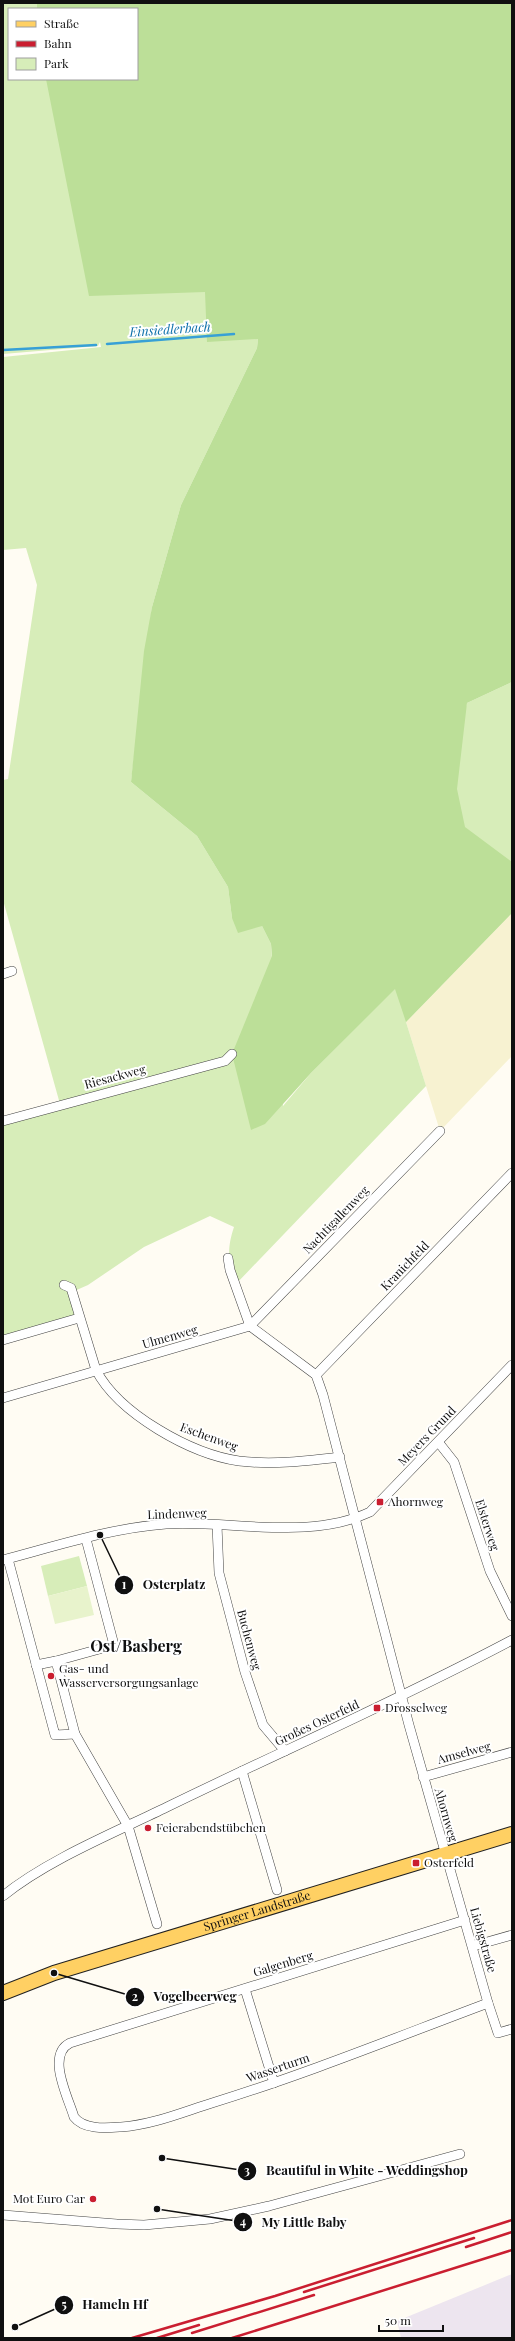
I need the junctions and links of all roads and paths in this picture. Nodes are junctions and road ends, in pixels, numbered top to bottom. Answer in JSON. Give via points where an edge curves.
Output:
{"nodes":[{"id":1,"x":232,"y":1054,"type":"dead end"},
{"id":2,"x":3,"y":1121,"type":"edge"},
{"id":3,"x":440,"y":1131,"type":"dead end"},
{"id":4,"x":512,"y":1173,"type":"edge"},
{"id":5,"x":228,"y":1258,"type":"dead end"},
{"id":6,"x":64,"y":1285,"type":"dead end"},
{"id":7,"x":80,"y":1318,"type":"junction"},
{"id":8,"x":250,"y":1326,"type":"junction"},
{"id":9,"x":3,"y":1340,"type":"edge"},
{"id":10,"x":512,"y":1365,"type":"edge"},
{"id":11,"x":96,"y":1370,"type":"junction"},
{"id":12,"x":316,"y":1375,"type":"junction"},
{"id":13,"x":3,"y":1398,"type":"edge"},
{"id":14,"x":439,"y":1443,"type":"junction"},
{"id":15,"x":340,"y":1457,"type":"junction"},
{"id":16,"x":356,"y":1519,"type":"junction"},
{"id":17,"x":216,"y":1525,"type":"junction"},
{"id":18,"x":86,"y":1539,"type":"junction"},
{"id":19,"x":6,"y":1559,"type":"edge"},
{"id":20,"x":512,"y":1616,"type":"edge"},
{"id":21,"x":512,"y":1640,"type":"edge"},
{"id":22,"x":56,"y":1661,"type":"junction"},
{"id":23,"x":36,"y":1665,"type":"junction"},
{"id":24,"x":401,"y":1695,"type":"junction"},
{"id":25,"x":75,"y":1734,"type":"junction"},
{"id":26,"x":285,"y":1751,"type":"junction"},
{"id":27,"x":512,"y":1752,"type":"edge"},
{"id":28,"x":242,"y":1771,"type":"junction"},
{"id":29,"x":423,"y":1777,"type":"junction"},
{"id":30,"x":128,"y":1826,"type":"junction"},
{"id":31,"x":512,"y":1834,"type":"edge"},
{"id":32,"x":445,"y":1854,"type":"junction"},
{"id":33,"x":277,"y":1890,"type":"dead end"},
{"id":34,"x":3,"y":1896,"type":"edge"},
{"id":35,"x":465,"y":1920,"type":"junction"},
{"id":36,"x":157,"y":1924,"type":"dead end"},
{"id":37,"x":512,"y":1935,"type":"edge"},
{"id":38,"x":473,"y":1946,"type":"junction"},
{"id":39,"x":246,"y":1989,"type":"junction"},
{"id":40,"x":3,"y":1993,"type":"edge"},
{"id":41,"x":488,"y":2003,"type":"junction"},
{"id":42,"x":512,"y":2029,"type":"edge"},
{"id":43,"x":274,"y":2083,"type":"junction"},
{"id":44,"x":74,"y":2117,"type":"joint"},
{"id":45,"x":460,"y":2154,"type":"dead end"},
{"id":46,"x":3,"y":2215,"type":"edge"}],
"edges":[{"from":1,"to":2,"type":"street","name":"Riesackweg","via":[[225,1061]]},
{"from":3,"to":8,"type":"street","name":"Nachtigallenweg"},
{"from":4,"to":12,"type":"street","name":"Kranichfeld"},
{"from":5,"to":8,"type":"street"},
{"from":6,"to":7,"type":"street","via":[[71,1288]]},
{"from":7,"to":9,"type":"street"},
{"from":7,"to":11,"type":"street"},
{"from":8,"to":11,"type":"street","name":"Ulmenweg"},
{"from":8,"to":12,"type":"street"},
{"from":10,"to":14,"type":"street","name":"Meyers Grund"},
{"from":11,"to":13,"type":"street","name":"Ulmenweg"},
{"from":11,"to":15,"type":"street","name":"Eschenweg","via":[[102,1382],[117,1399],[140,1417],[168,1434],[219,1456],[240,1461]]},
{"from":12,"to":15,"type":"street","name":"Ahornweg"},
{"from":14,"to":16,"type":"street","name":"Meyers Grund","via":[[370,1512]]},
{"from":14,"to":20,"type":"street","name":"Elsterweg","via":[[454,1462],[490,1571]]},
{"from":15,"to":16,"type":"street","name":"Ahornweg"},
{"from":16,"to":17,"type":"street","name":"Lindenweg","via":[[321,1525],[280,1527]]},
{"from":16,"to":24,"type":"street","name":"Ahornweg"},
{"from":17,"to":18,"type":"street","name":"Lindenweg","via":[[167,1524]]},
{"from":17,"to":26,"type":"street","name":"Buchenweg","via":[[219,1573],[245,1672],[263,1725]]},
{"from":18,"to":19,"type":"street","name":"Lindenweg"},
{"from":18,"to":22,"type":"street","via":[[114,1645]]},
{"from":19,"to":23,"type":"street"},
{"from":21,"to":24,"type":"street"},
{"from":22,"to":23,"type":"street"},
{"from":22,"to":25,"type":"street"},
{"from":23,"to":25,"type":"street","via":[[55,1735]]},
{"from":24,"to":26,"type":"street","name":"Großes Osterfeld"},
{"from":24,"to":29,"type":"street","name":"Ahornweg"},
{"from":25,"to":30,"type":"street"},
{"from":26,"to":28,"type":"street","name":"Großes Osterfeld"},
{"from":27,"to":29,"type":"street","name":"Amselweg"},
{"from":28,"to":30,"type":"street","name":"Großes Osterfeld"},
{"from":28,"to":33,"type":"street"},
{"from":29,"to":32,"type":"street","name":"Ahornweg"},
{"from":30,"to":34,"type":"street","name":"Großes Osterfeld","via":[[43,1869]]},
{"from":30,"to":36,"type":"street"},
{"from":31,"to":32,"type":"main road","name":"Springer Landstraße"},
{"from":32,"to":35,"type":"street","name":"Liebigstraße"},
{"from":32,"to":40,"type":"main road","name":"Springer Landstraße","via":[[54,1974]]},
{"from":35,"to":38,"type":"street","name":"Liebigstraße"},
{"from":35,"to":39,"type":"street","name":"Galgenberg"},
{"from":37,"to":38,"type":"street"},
{"from":38,"to":41,"type":"street","name":"Liebigstraße"},
{"from":39,"to":43,"type":"street"},
{"from":39,"to":44,"type":"street","name":"Galgenberg","via":[[66,2045],[58,2056],[58,2063]]},
{"from":41,"to":42,"type":"street","name":"Liebigstraße","via":[[498,2033]]},
{"from":41,"to":43,"type":"street","name":"Wasserturm"},
{"from":43,"to":44,"type":"street","name":"Wasserturm","via":[[133,2125],[85,2126],[78,2123]]},
{"from":45,"to":46,"type":"street","via":[[269,2206],[210,2219],[124,2224]]}]}
